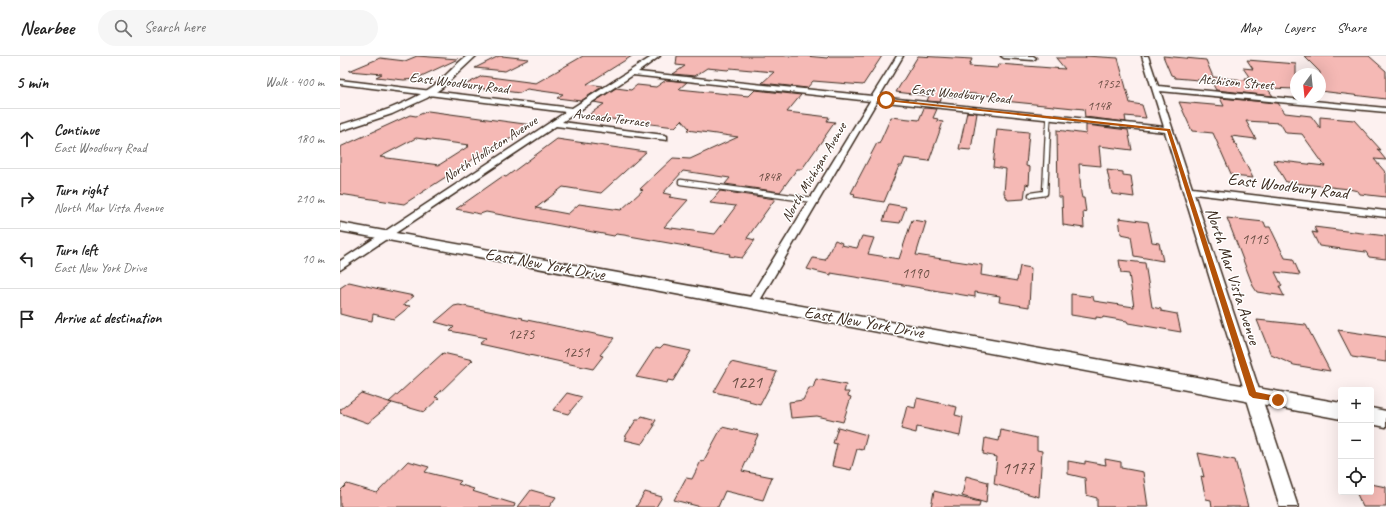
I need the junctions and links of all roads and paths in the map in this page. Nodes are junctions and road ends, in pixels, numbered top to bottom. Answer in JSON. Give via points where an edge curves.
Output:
{"nodes":[{"id":1,"x":472,"y":56,"type":"edge"},
{"id":2,"x":657,"y":56,"type":"edge"},
{"id":3,"x":900,"y":56,"type":"edge"},
{"id":4,"x":1004,"y":56,"type":"edge"},
{"id":5,"x":1145,"y":56,"type":"edge"},
{"id":6,"x":1033,"y":58,"type":"dead end"},
{"id":7,"x":631,"y":73,"type":"junction"},
{"id":8,"x":340,"y":82,"type":"edge"},
{"id":9,"x":1155,"y":88,"type":"junction"},
{"id":10,"x":428,"y":93,"type":"junction"},
{"id":11,"x":876,"y":99,"type":"junction"},
{"id":12,"x":1386,"y":110,"type":"edge"},
{"id":13,"x":574,"y":111,"type":"junction"},
{"id":14,"x":1049,"y":117,"type":"junction"},
{"id":15,"x":556,"y":124,"type":"junction"},
{"id":16,"x":340,"y":128,"type":"edge"},
{"id":17,"x":1169,"y":130,"type":"junction"},
{"id":18,"x":664,"y":138,"type":"dead end"},
{"id":19,"x":680,"y":182,"type":"dead end"},
{"id":20,"x":1187,"y":190,"type":"junction"},
{"id":21,"x":1031,"y":195,"type":"dead end"},
{"id":22,"x":813,"y":200,"type":"junction"},
{"id":23,"x":1386,"y":214,"type":"edge"},
{"id":24,"x":340,"y":227,"type":"edge"},
{"id":25,"x":386,"y":235,"type":"junction"},
{"id":26,"x":340,"y":266,"type":"edge"},
{"id":27,"x":753,"y":302,"type":"junction"},
{"id":28,"x":1253,"y":395,"type":"junction"},
{"id":29,"x":1338,"y":410,"type":"edge"},
{"id":30,"x":1374,"y":417,"type":"edge"},
{"id":31,"x":1386,"y":419,"type":"edge"},
{"id":32,"x":1289,"y":507,"type":"edge"}],
"edges":[{"from":1,"to":10,"type":"street","via":[[449,78]]},
{"from":2,"to":7,"type":"street","name":"North Holliston Avenue"},
{"from":3,"to":11,"type":"street","name":"North Michigan Avenue"},
{"from":4,"to":6,"type":"street"},
{"from":5,"to":9,"type":"street","name":"North Mar Vista Avenue"},
{"from":7,"to":11,"type":"street","name":"East Woodbury Road"},
{"from":7,"to":13,"type":"street","name":"North Holliston Avenue"},
{"from":8,"to":10,"type":"street","name":"East Woodbury Road"},
{"from":9,"to":12,"type":"street","name":"Atchison Street"},
{"from":9,"to":17,"type":"street","name":"North Mar Vista Avenue"},
{"from":10,"to":13,"type":"street","name":"East Woodbury Road"},
{"from":10,"to":16,"type":"street","via":[[392,110]]},
{"from":11,"to":14,"type":"street","name":"East Woodbury Road"},
{"from":11,"to":22,"type":"street","name":"North Michigan Avenue"},
{"from":13,"to":15,"type":"street","name":"North Holliston Avenue"},
{"from":14,"to":17,"type":"street","name":"East Woodbury Road"},
{"from":14,"to":21,"type":"lane","via":[[1045,193]]},
{"from":15,"to":18,"type":"street","name":"Avocado Terrace"},
{"from":15,"to":25,"type":"street","name":"North Holliston Avenue"},
{"from":17,"to":20,"type":"street","name":"North Mar Vista Avenue"},
{"from":19,"to":22,"type":"lane"},
{"from":20,"to":23,"type":"street","name":"East Woodbury Road"},
{"from":20,"to":28,"type":"street","name":"North Mar Vista Avenue"},
{"from":22,"to":27,"type":"street","name":"North Michigan Avenue"},
{"from":24,"to":25,"type":"street","name":"East New York Drive"},
{"from":25,"to":26,"type":"street","name":"North Holliston Avenue"},
{"from":25,"to":27,"type":"street","name":"East New York Drive"},
{"from":27,"to":28,"type":"street","name":"East New York Drive"},
{"from":28,"to":29,"type":"street","name":"East New York Drive"},
{"from":28,"to":32,"type":"street","name":"North Mar Vista Avenue"},
{"from":30,"to":31,"type":"street"}]}
